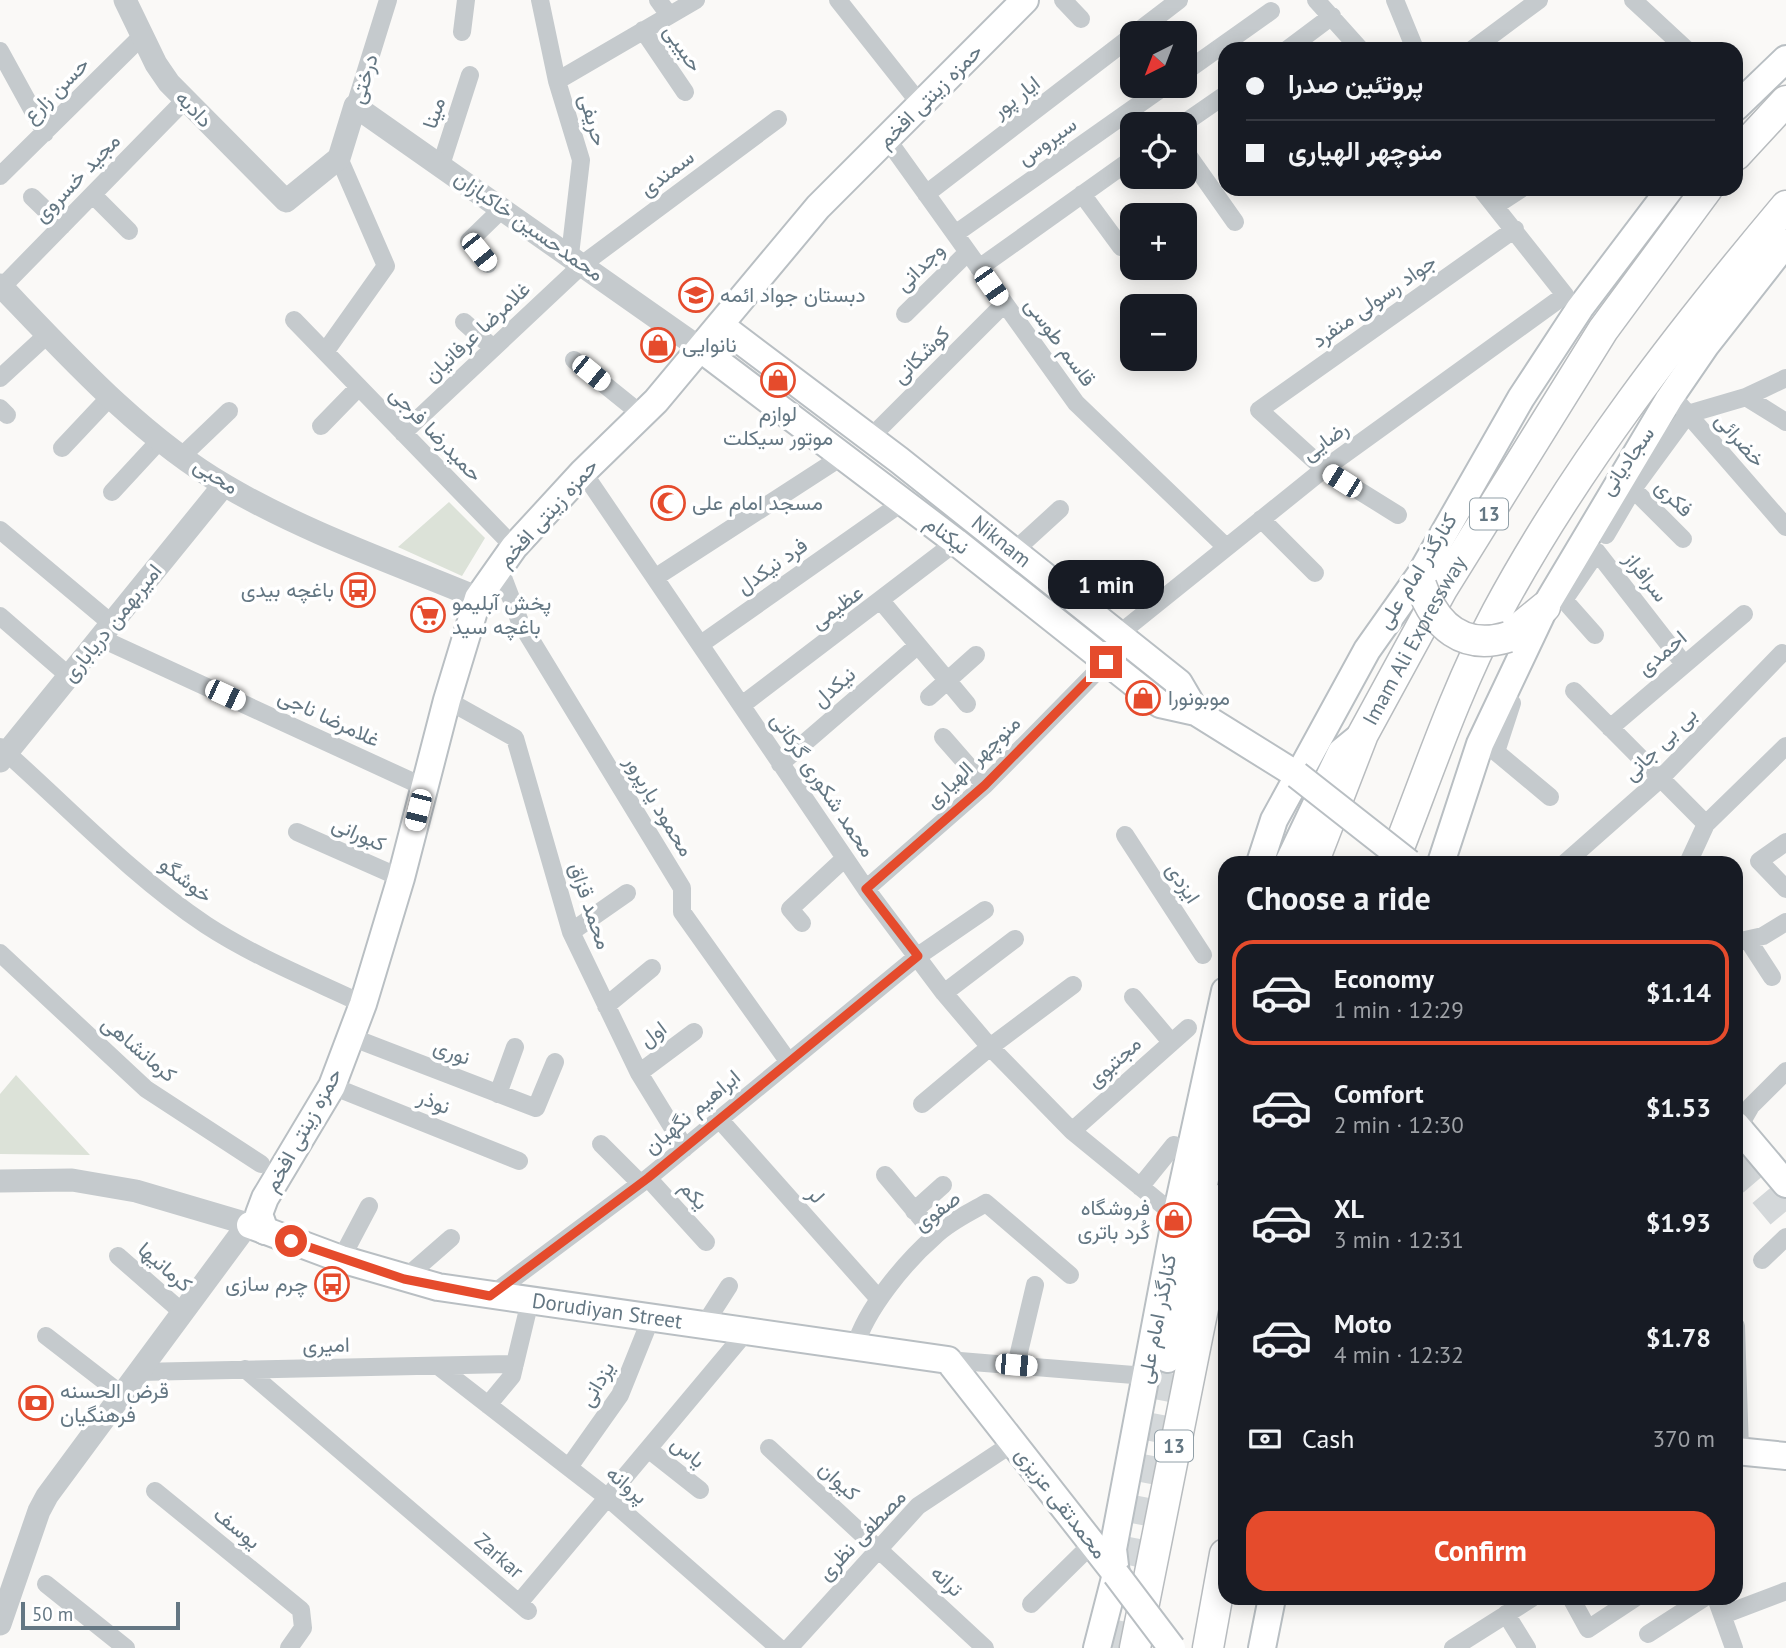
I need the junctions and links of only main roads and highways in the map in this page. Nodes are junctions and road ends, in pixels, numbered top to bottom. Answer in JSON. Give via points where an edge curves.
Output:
{"nodes":[{"id":1,"x":1025,"y":0,"type":"edge"},
{"id":2,"x":1786,"y":59,"type":"edge"},
{"id":3,"x":1743,"y":97,"type":"edge"},
{"id":4,"x":1786,"y":100,"type":"edge"},
{"id":5,"x":1743,"y":147,"type":"edge"},
{"id":6,"x":1664,"y":196,"type":"edge"},
{"id":7,"x":1702,"y":196,"type":"edge"},
{"id":8,"x":1786,"y":206,"type":"edge"},
{"id":9,"x":1786,"y":243,"type":"edge"},
{"id":10,"x":720,"y":325,"type":"junction"},
{"id":11,"x":701,"y":348,"type":"junction"},
{"id":12,"x":1420,"y":580,"type":"junction"},
{"id":13,"x":1554,"y":603,"type":"junction"},
{"id":14,"x":1196,"y":712,"type":"junction"},
{"id":15,"x":1363,"y":734,"type":"junction"},
{"id":16,"x":1297,"y":775,"type":"junction"},
{"id":17,"x":1425,"y":781,"type":"junction"},
{"id":18,"x":1262,"y":856,"type":"edge"},
{"id":19,"x":1291,"y":856,"type":"edge"},
{"id":20,"x":1316,"y":856,"type":"edge"},
{"id":21,"x":1396,"y":856,"type":"edge"},
{"id":22,"x":1400,"y":856,"type":"edge"},
{"id":23,"x":1410,"y":856,"type":"edge"},
{"id":24,"x":1443,"y":856,"type":"edge"},
{"id":25,"x":1218,"y":1023,"type":"edge"},
{"id":26,"x":1218,"y":1117,"type":"edge"},
{"id":27,"x":1743,"y":1121,"type":"edge"},
{"id":28,"x":1785,"y":1167,"type":"edge"},
{"id":29,"x":257,"y":1227,"type":"joint"},
{"id":30,"x":1218,"y":1233,"type":"edge"},
{"id":31,"x":948,"y":1360,"type":"joint"},
{"id":32,"x":1743,"y":1452,"type":"edge"},
{"id":33,"x":1786,"y":1456,"type":"edge"},
{"id":34,"x":1116,"y":1574,"type":"junction"},
{"id":35,"x":1218,"y":1593,"type":"edge"},
{"id":36,"x":1274,"y":1605,"type":"edge"},
{"id":37,"x":1175,"y":1647,"type":"edge"},
{"id":38,"x":1097,"y":1648,"type":"edge"},
{"id":39,"x":1135,"y":1648,"type":"edge"},
{"id":40,"x":1208,"y":1648,"type":"edge"},
{"id":41,"x":1262,"y":1648,"type":"edge"}],
"edges":[{"from":1,"to":10,"type":"main road","name":"حمزه زینتی افخم","via":[[818,207]]},
{"from":2,"to":3,"type":"main road"},
{"from":4,"to":5,"type":"highway"},
{"from":6,"to":12,"type":"main road","name":"کنارگذر امام علی","via":[[1573,301]]},
{"from":7,"to":15,"type":"highway","name":"Imam Ali Expressway","number":"13","via":[[1568,386],[1442,589]]},
{"from":8,"to":17,"type":"highway","via":[[1649,377],[1518,575],[1472,666]]},
{"from":9,"to":13,"type":"main road","via":[[1706,345],[1678,406]]},
{"from":10,"to":11,"type":"main road","name":"حمزه زینتی افخم"},
{"from":10,"to":14,"type":"main road","name":"Niknam","via":[[1179,682]]},
{"from":11,"to":14,"type":"main road","name":"نیکنام","via":[[957,542],[1160,705]]},
{"from":11,"to":29,"type":"main road","name":"حمزه زینتی افخم","via":[[506,557],[478,598],[363,1004],[332,1086],[265,1198]]},
{"from":12,"to":13,"type":"highway","bridge":true,"via":[[1429,610],[1443,626],[1472,640],[1508,637]]},
{"from":12,"to":16,"type":"main road","name":"کنارگذر امام علی","via":[[1367,650]]},
{"from":13,"to":24,"type":"main road","via":[[1480,744]]},
{"from":14,"to":16,"type":"main road","name":"Niknam"},
{"from":15,"to":19,"type":"main road","via":[[1341,752]]},
{"from":15,"to":20,"type":"highway","name":"Imam Ali Expressway","number":"13"},
{"from":16,"to":18,"type":"main road","name":"کنارگذر امام علی"},
{"from":16,"to":22,"type":"main road","name":"Niknam","bridge":true},
{"from":17,"to":21,"type":"highway"},
{"from":17,"to":23,"type":"main road"},
{"from":25,"to":34,"type":"main road","name":"کنارگذر امام علی","via":[[1113,1549]]},
{"from":26,"to":34,"type":"main road","via":[[1130,1552]]},
{"from":27,"to":28,"type":"main road"},
{"from":29,"to":31,"type":"main road","name":"Dorudiyan Street","via":[[404,1279],[490,1296]]},
{"from":30,"to":39,"type":"highway","number":"13"},
{"from":31,"to":34,"type":"main road","name":"محمدتقی عزیزی"},
{"from":32,"to":33,"type":"main road"},
{"from":34,"to":37,"type":"main road","name":"محمدتقی عزیزی","bridge":true},
{"from":34,"to":38,"type":"main road","name":"کنارگذر امام علی"},
{"from":35,"to":40,"type":"highway"},
{"from":36,"to":41,"type":"main road"}]}
